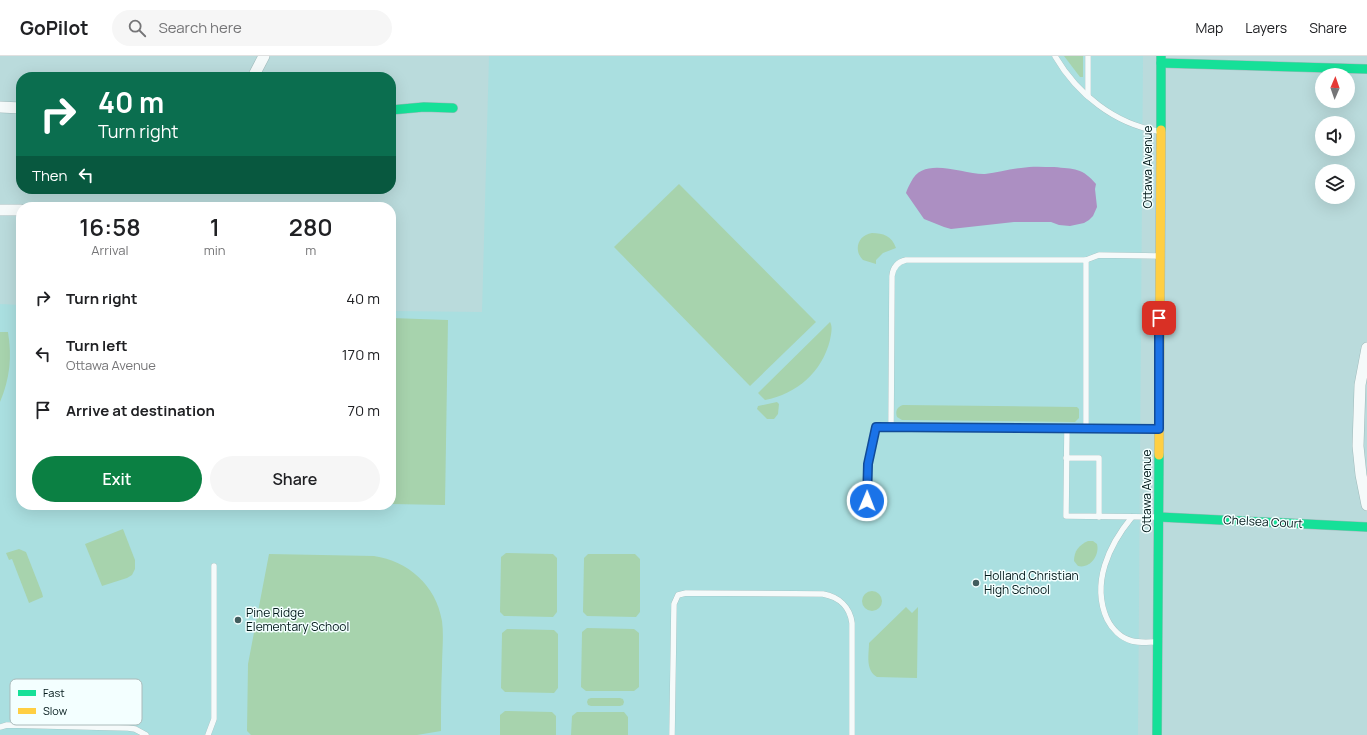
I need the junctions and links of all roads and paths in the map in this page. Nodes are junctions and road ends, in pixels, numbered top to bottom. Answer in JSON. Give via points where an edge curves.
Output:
{"nodes":[{"id":1,"x":264,"y":56,"type":"edge"},
{"id":2,"x":1055,"y":56,"type":"edge"},
{"id":3,"x":1088,"y":56,"type":"edge"},
{"id":4,"x":1325,"y":56,"type":"edge"},
{"id":5,"x":1161,"y":59,"type":"edge"},
{"id":6,"x":1324,"y":68,"type":"joint"},
{"id":7,"x":1355,"y":69,"type":"edge"},
{"id":8,"x":1367,"y":69,"type":"edge"},
{"id":9,"x":256,"y":72,"type":"edge"},
{"id":10,"x":1088,"y":96,"type":"junction"},
{"id":11,"x":0,"y":107,"type":"edge"},
{"id":12,"x":16,"y":108,"type":"edge"},
{"id":13,"x":453,"y":108,"type":"dead end"},
{"id":14,"x":396,"y":110,"type":"edge"},
{"id":15,"x":1160,"y":131,"type":"junction"},
{"id":16,"x":0,"y":210,"type":"edge"},
{"id":17,"x":16,"y":210,"type":"edge"},
{"id":18,"x":1160,"y":256,"type":"junction"},
{"id":19,"x":1086,"y":260,"type":"junction"},
{"id":20,"x":1367,"y":348,"type":"edge"},
{"id":21,"x":891,"y":427,"type":"junction"},
{"id":22,"x":1067,"y":428,"type":"junction"},
{"id":23,"x":1086,"y":428,"type":"junction"},
{"id":24,"x":1159,"y":429,"type":"junction"},
{"id":25,"x":1066,"y":458,"type":"junction"},
{"id":26,"x":867,"y":501,"type":"dead end"},
{"id":27,"x":1367,"y":505,"type":"edge"},
{"id":28,"x":1099,"y":517,"type":"junction"},
{"id":29,"x":1132,"y":517,"type":"junction"},
{"id":30,"x":1158,"y":517,"type":"junction"},
{"id":31,"x":1367,"y":527,"type":"edge"},
{"id":32,"x":214,"y":566,"type":"dead end"},
{"id":33,"x":1158,"y":642,"type":"junction"},
{"id":34,"x":0,"y":727,"type":"edge"},
{"id":35,"x":146,"y":735,"type":"edge"},
{"id":36,"x":208,"y":735,"type":"edge"},
{"id":37,"x":672,"y":735,"type":"edge"},
{"id":38,"x":852,"y":735,"type":"edge"},
{"id":39,"x":1157,"y":735,"type":"edge"}],
"edges":[{"from":1,"to":9,"type":"street"},
{"from":2,"to":10,"type":"lane"},
{"from":3,"to":10,"type":"lane"},
{"from":4,"to":6,"type":"street"},
{"from":5,"to":6,"type":"street"},
{"from":5,"to":15,"type":"street","name":"Ottawa Avenue"},
{"from":7,"to":8,"type":"street"},
{"from":10,"to":15,"type":"lane","via":[[1111,114],[1125,121],[1145,129]]},
{"from":11,"to":12,"type":"street"},
{"from":13,"to":14,"type":"street"},
{"from":15,"to":18,"type":"street","name":"Ottawa Avenue"},
{"from":16,"to":17,"type":"street"},
{"from":18,"to":19,"type":"lane","via":[[1099,255]]},
{"from":18,"to":24,"type":"street","name":"Ottawa Avenue"},
{"from":19,"to":21,"type":"lane","via":[[899,262],[892,276]]},
{"from":19,"to":23,"type":"lane"},
{"from":20,"to":27,"type":"street","via":[[1360,385],[1358,446]]},
{"from":21,"to":22,"type":"lane"},
{"from":21,"to":26,"type":"lane","via":[[876,427],[868,464]]},
{"from":22,"to":23,"type":"lane"},
{"from":22,"to":25,"type":"lane"},
{"from":23,"to":24,"type":"lane"},
{"from":24,"to":30,"type":"street","name":"Ottawa Avenue"},
{"from":25,"to":28,"type":"lane","via":[[1066,516]]},
{"from":25,"to":28,"type":"lane","via":[[1099,458]]},
{"from":28,"to":29,"type":"lane"},
{"from":29,"to":30,"type":"lane"},
{"from":29,"to":33,"type":"lane","via":[[1116,538],[1108,556],[1101,582],[1101,599],[1109,622],[1118,633],[1132,640]]},
{"from":30,"to":31,"type":"street","name":"Chelsea Court"},
{"from":30,"to":33,"type":"street","name":"Ottawa Avenue"},
{"from":32,"to":36,"type":"lane","via":[[214,719]]},
{"from":33,"to":39,"type":"street","name":"Ottawa Avenue"},
{"from":34,"to":35,"type":"lane","via":[[7,725],[128,728]]},
{"from":37,"to":38,"type":"lane","via":[[674,604],[678,595],[686,593],[823,594],[839,600],[847,609],[852,623]]}]}
